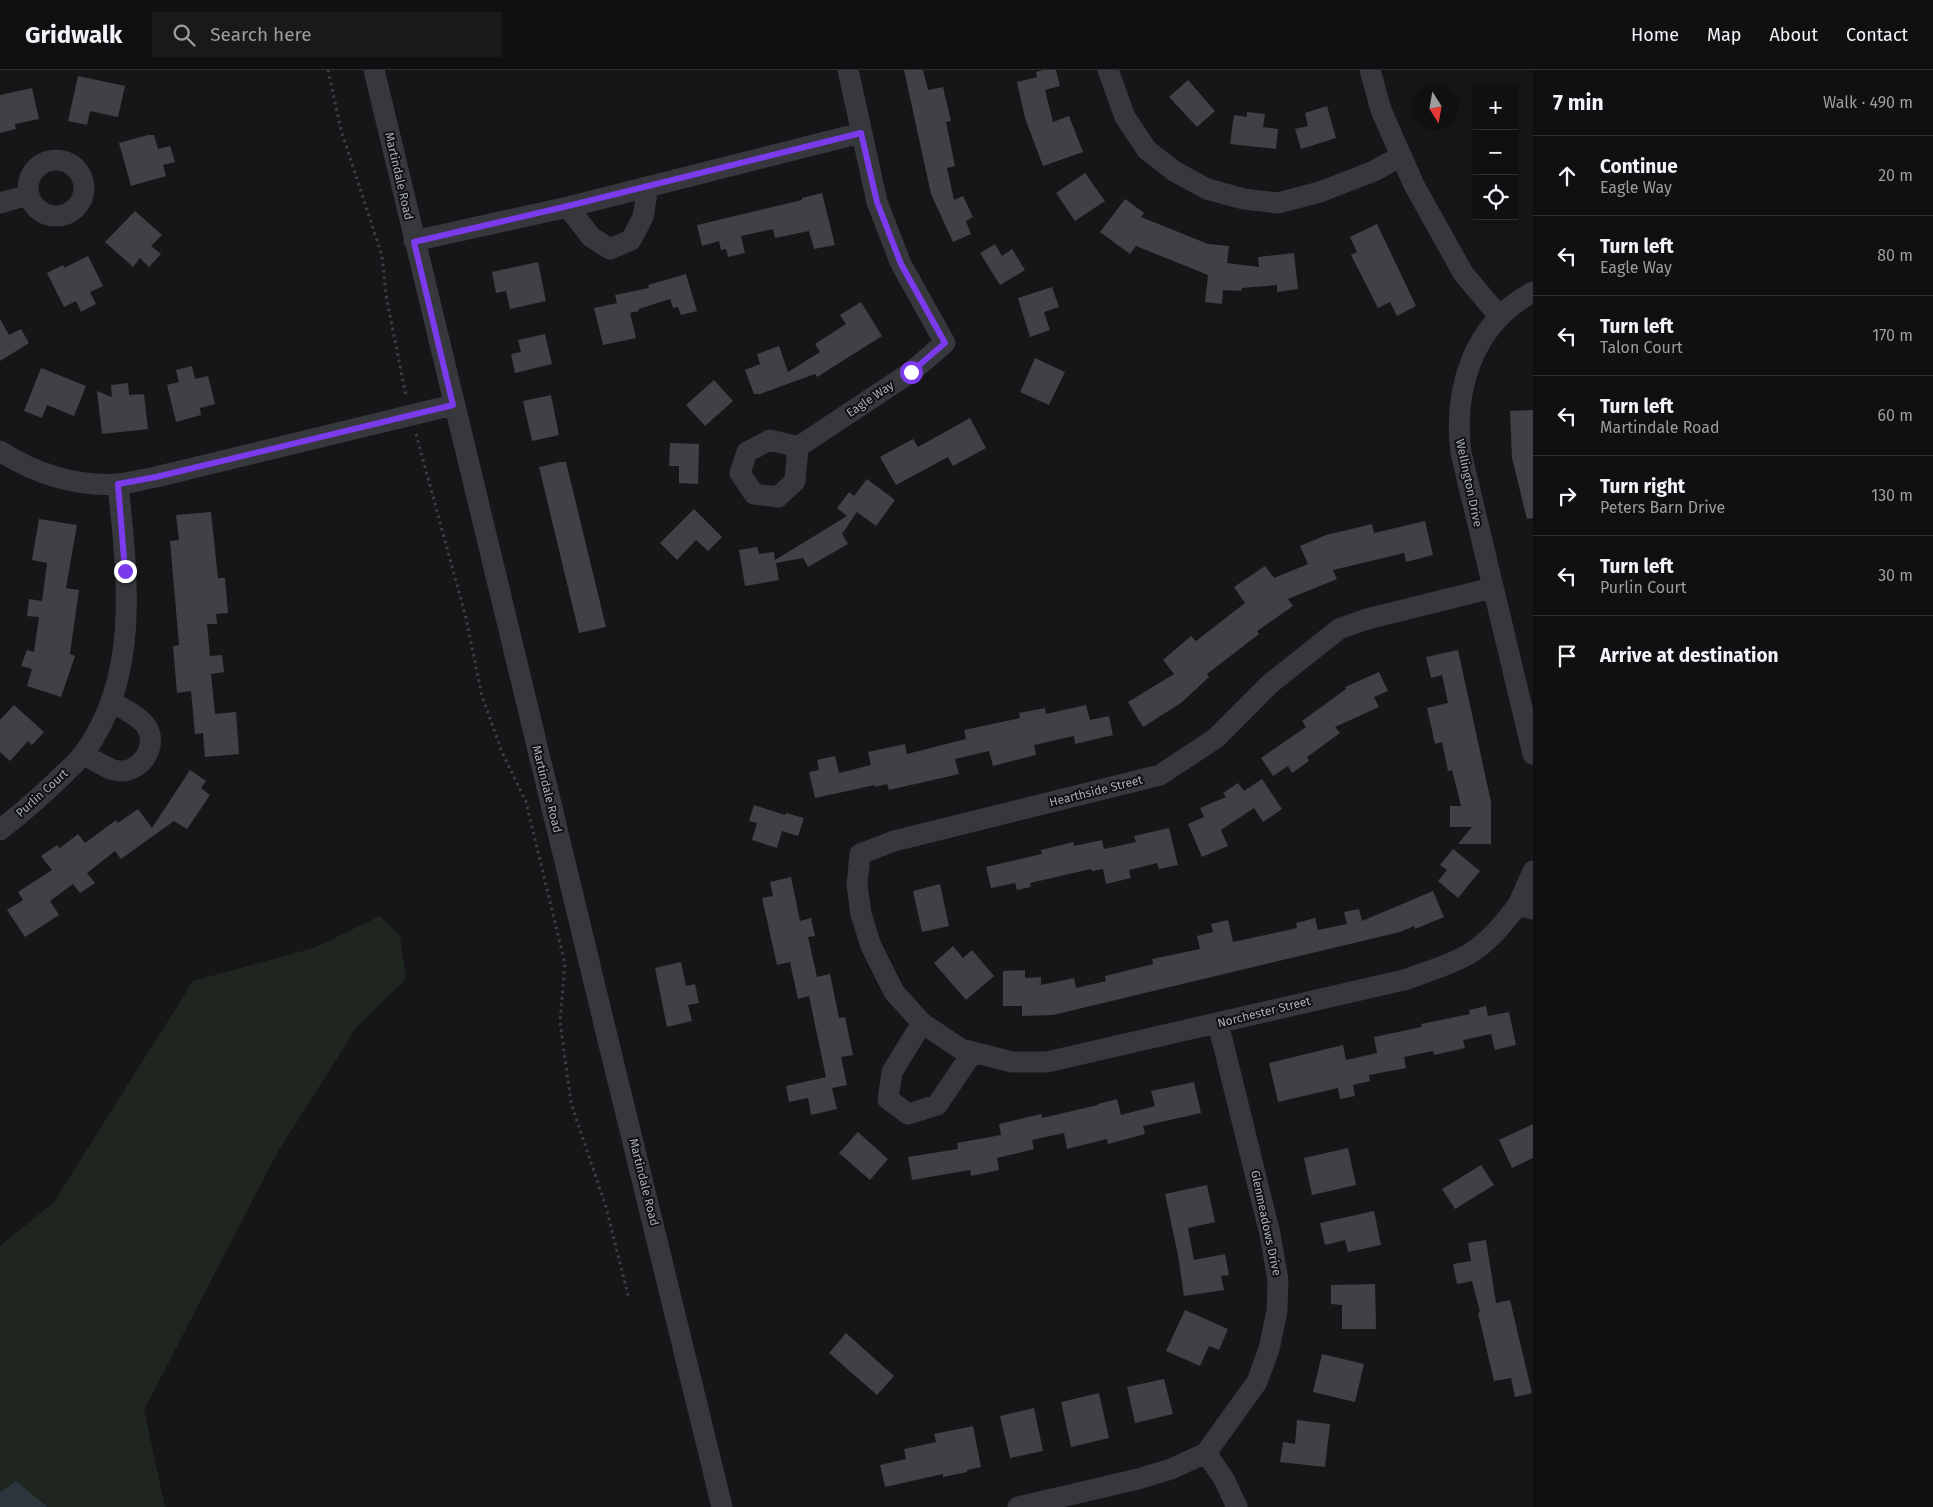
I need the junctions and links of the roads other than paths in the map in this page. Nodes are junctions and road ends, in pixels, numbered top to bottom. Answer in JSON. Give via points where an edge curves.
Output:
{"nodes":[{"id":1,"x":374,"y":70,"type":"edge"},
{"id":2,"x":848,"y":70,"type":"edge"},
{"id":3,"x":1108,"y":70,"type":"edge"},
{"id":4,"x":1370,"y":70,"type":"edge"},
{"id":5,"x":861,"y":133,"type":"junction"},
{"id":6,"x":1401,"y":156,"type":"junction"},
{"id":7,"x":648,"y":187,"type":"junction"},
{"id":8,"x":28,"y":195,"type":"dead end"},
{"id":9,"x":0,"y":203,"type":"edge"},
{"id":10,"x":568,"y":206,"type":"junction"},
{"id":11,"x":414,"y":242,"type":"junction"},
{"id":12,"x":1533,"y":292,"type":"edge"},
{"id":13,"x":1499,"y":316,"type":"junction"},
{"id":14,"x":453,"y":405,"type":"junction"},
{"id":15,"x":798,"y":447,"type":"dead end"},
{"id":16,"x":0,"y":450,"type":"edge"},
{"id":17,"x":118,"y":484,"type":"junction"},
{"id":18,"x":1492,"y":588,"type":"junction"},
{"id":19,"x":110,"y":702,"type":"junction"},
{"id":20,"x":1533,"y":754,"type":"edge"},
{"id":21,"x":83,"y":755,"type":"junction"},
{"id":22,"x":0,"y":830,"type":"edge"},
{"id":23,"x":1533,"y":871,"type":"edge"},
{"id":24,"x":1526,"y":907,"type":"edge"},
{"id":25,"x":1218,"y":1022,"type":"junction"},
{"id":26,"x":922,"y":1023,"type":"junction"},
{"id":27,"x":942,"y":1037,"type":"joint"},
{"id":28,"x":973,"y":1052,"type":"junction"},
{"id":29,"x":1206,"y":1453,"type":"junction"},
{"id":30,"x":722,"y":1507,"type":"edge"},
{"id":31,"x":1018,"y":1507,"type":"edge"},
{"id":32,"x":1237,"y":1507,"type":"edge"}],
"edges":[{"from":1,"to":11,"type":"street","name":"Martindale Road"},
{"from":2,"to":5,"type":"street","name":"Eagle Way"},
{"from":3,"to":6,"type":"street","via":[[1126,117],[1147,150],[1207,189],[1244,199],[1278,203],[1320,192],[1374,171]]},
{"from":4,"to":6,"type":"street","via":[[1381,110]]},
{"from":5,"to":7,"type":"street"},
{"from":5,"to":15,"type":"street","name":"Eagle Way","via":[[877,202],[901,264],[945,343],[911,372]]},
{"from":6,"to":13,"type":"street","via":[[1463,273]]},
{"from":7,"to":10,"type":"street"},
{"from":7,"to":10,"type":"street","via":[[643,217],[631,240],[610,249],[591,237]]},
{"from":8,"to":9,"type":"street"},
{"from":10,"to":11,"type":"street"},
{"from":11,"to":14,"type":"street","name":"Martindale Road"},
{"from":12,"to":13,"type":"street","name":"Wellington Drive"},
{"from":13,"to":18,"type":"street","name":"Wellington Drive","via":[[1478,346],[1466,372],[1459,405],[1458,431]]},
{"from":14,"to":17,"type":"street"},
{"from":14,"to":30,"type":"street","name":"Martindale Road"},
{"from":16,"to":17,"type":"street","via":[[15,461],[54,477]]},
{"from":17,"to":19,"type":"street","name":"Purlin Court","via":[[126,629],[124,655]]},
{"from":18,"to":20,"type":"street","name":"Wellington Drive"},
{"from":18,"to":26,"type":"street","name":"Hearthside Street","via":[[1339,629],[1271,683],[1216,738],[1160,775],[894,840],[860,854],[857,885],[861,914],[871,946],[894,992]]},
{"from":19,"to":21,"type":"street","name":"Purlin Court","via":[[97,734]]},
{"from":19,"to":21,"type":"street","via":[[133,714],[146,726],[150,742],[147,754],[140,765],[128,771],[115,770]]},
{"from":21,"to":22,"type":"street","name":"Purlin Court"},
{"from":23,"to":24,"type":"street"},
{"from":24,"to":25,"type":"street","name":"Norchester Street","via":[[1469,954],[1441,967],[1408,979]]},
{"from":25,"to":28,"type":"street","name":"Norchester Street","via":[[1047,1062],[1012,1062]]},
{"from":25,"to":29,"type":"street","name":"Glenmeadows Drive","via":[[1270,1234],[1278,1280],[1275,1320],[1257,1382]]},
{"from":26,"to":27,"type":"street","name":"Hearthside Street"},
{"from":26,"to":28,"type":"street","via":[[892,1072],[888,1099],[908,1114],[937,1105]]},
{"from":27,"to":28,"type":"street","name":"Norchester Street","via":[[961,1050]]},
{"from":29,"to":31,"type":"street","name":"Glenmeadows Drive","via":[[1138,1479]]},
{"from":29,"to":32,"type":"street","via":[[1224,1478]]}]}
